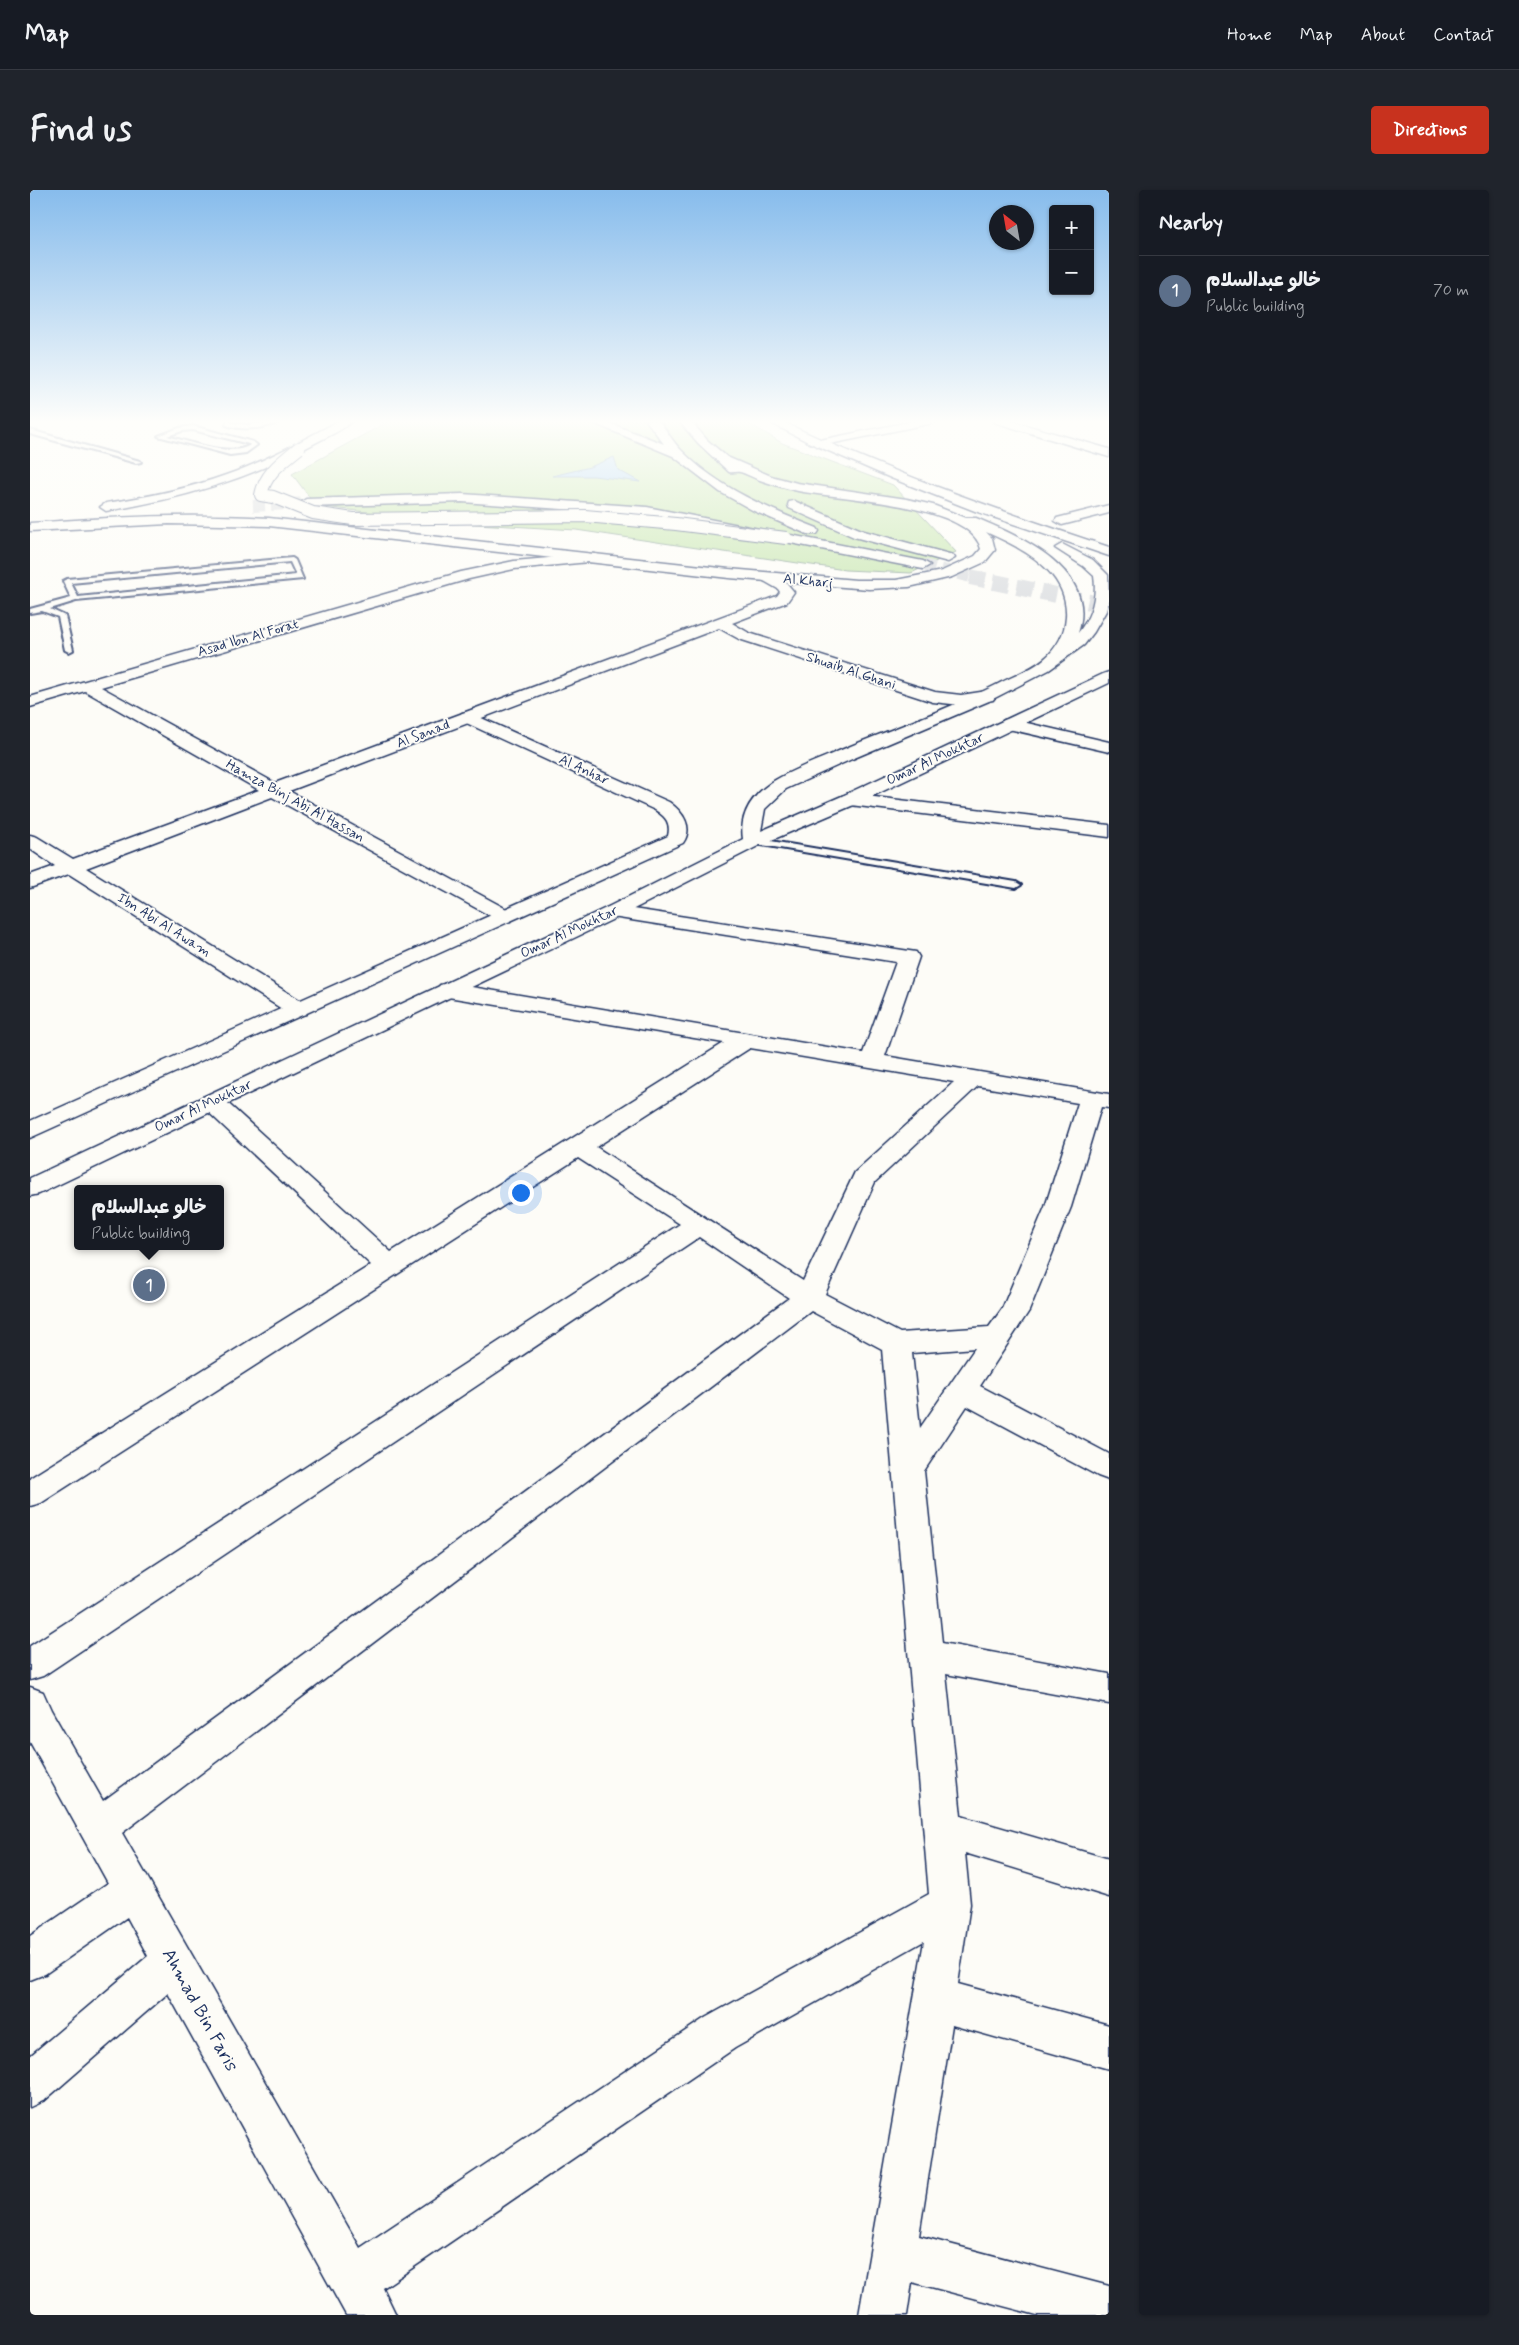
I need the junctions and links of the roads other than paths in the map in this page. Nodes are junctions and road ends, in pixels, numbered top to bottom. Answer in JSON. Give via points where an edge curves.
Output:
{"nodes":[{"id":1,"x":79,"y":519,"type":"edge"},
{"id":2,"x":148,"y":519,"type":"edge"},
{"id":3,"x":207,"y":519,"type":"edge"},
{"id":4,"x":303,"y":519,"type":"tunnel mouth"},
{"id":5,"x":621,"y":519,"type":"edge"},
{"id":6,"x":689,"y":519,"type":"edge"},
{"id":7,"x":781,"y":519,"type":"edge"},
{"id":8,"x":827,"y":519,"type":"edge"},
{"id":9,"x":959,"y":519,"type":"edge"},
{"id":10,"x":966,"y":519,"type":"edge"},
{"id":11,"x":1005,"y":519,"type":"edge"},
{"id":12,"x":1010,"y":519,"type":"edge"},
{"id":13,"x":1069,"y":519,"type":"edge"},
{"id":14,"x":1062,"y":521,"type":"dead end"},
{"id":15,"x":30,"y":523,"type":"edge"},
{"id":16,"x":30,"y":527,"type":"edge"},
{"id":17,"x":408,"y":538,"type":"junction"},
{"id":18,"x":786,"y":538,"type":"junction"},
{"id":19,"x":470,"y":544,"type":"junction"},
{"id":20,"x":1109,"y":552,"type":"edge"},
{"id":21,"x":595,"y":558,"type":"junction"},
{"id":22,"x":948,"y":558,"type":"tunnel mouth"},
{"id":23,"x":466,"y":575,"type":"junction"},
{"id":24,"x":764,"y":577,"type":"junction"},
{"id":25,"x":75,"y":599,"type":"junction"},
{"id":26,"x":44,"y":609,"type":"junction"},
{"id":27,"x":30,"y":610,"type":"edge"},
{"id":28,"x":721,"y":621,"type":"junction"},
{"id":29,"x":69,"y":650,"type":"dead end"},
{"id":30,"x":1049,"y":663,"type":"junction"},
{"id":31,"x":1109,"y":677,"type":"edge"},
{"id":32,"x":86,"y":685,"type":"junction"},
{"id":33,"x":987,"y":696,"type":"junction"},
{"id":34,"x":31,"y":701,"type":"edge"},
{"id":35,"x":468,"y":716,"type":"junction"},
{"id":36,"x":1010,"y":724,"type":"junction"},
{"id":37,"x":1109,"y":747,"type":"edge"},
{"id":38,"x":273,"y":790,"type":"junction"},
{"id":39,"x":849,"y":800,"type":"junction"},
{"id":40,"x":1109,"y":830,"type":"edge"},
{"id":41,"x":30,"y":841,"type":"edge"},
{"id":42,"x":753,"y":841,"type":"junction"},
{"id":43,"x":71,"y":867,"type":"junction"},
{"id":44,"x":30,"y":882,"type":"edge"},
{"id":45,"x":1016,"y":885,"type":"dead end"},
{"id":46,"x":613,"y":912,"type":"junction"},
{"id":47,"x":505,"y":916,"type":"junction"},
{"id":48,"x":448,"y":990,"type":"junction"},
{"id":49,"x":298,"y":1009,"type":"junction"},
{"id":50,"x":746,"y":1040,"type":"junction"},
{"id":51,"x":872,"y":1061,"type":"junction"},
{"id":52,"x":973,"y":1078,"type":"junction"},
{"id":53,"x":1100,"y":1099,"type":"edge"},
{"id":54,"x":212,"y":1102,"type":"junction"},
{"id":55,"x":30,"y":1130,"type":"edge"},
{"id":56,"x":578,"y":1147,"type":"junction"},
{"id":57,"x":30,"y":1188,"type":"edge"},
{"id":58,"x":698,"y":1224,"type":"junction"},
{"id":59,"x":390,"y":1266,"type":"junction"},
{"id":60,"x":809,"y":1298,"type":"junction"},
{"id":61,"x":999,"y":1336,"type":"junction"},
{"id":62,"x":896,"y":1344,"type":"junction"},
{"id":63,"x":962,"y":1390,"type":"junction"},
{"id":64,"x":909,"y":1468,"type":"junction"},
{"id":65,"x":1109,"y":1468,"type":"edge"},
{"id":66,"x":30,"y":1494,"type":"edge"},
{"id":67,"x":926,"y":1655,"type":"junction"},
{"id":68,"x":30,"y":1665,"type":"edge"},
{"id":69,"x":1109,"y":1689,"type":"edge"},
{"id":70,"x":32,"y":1713,"type":"edge"},
{"id":71,"x":98,"y":1828,"type":"junction"},
{"id":72,"x":942,"y":1828,"type":"junction"},
{"id":73,"x":1109,"y":1878,"type":"edge"},
{"id":74,"x":132,"y":1890,"type":"junction"},
{"id":75,"x":950,"y":1904,"type":"junction"},
{"id":76,"x":30,"y":1960,"type":"edge"},
{"id":77,"x":172,"y":1962,"type":"junction"},
{"id":78,"x":935,"y":1999,"type":"junction"},
{"id":79,"x":1109,"y":2047,"type":"edge"},
{"id":80,"x":30,"y":2086,"type":"edge"},
{"id":81,"x":893,"y":2253,"type":"junction"},
{"id":82,"x":362,"y":2298,"type":"edge"},
{"id":83,"x":1109,"y":2310,"type":"edge"},
{"id":84,"x":883,"y":2315,"type":"edge"}],
"edges":[{"from":1,"to":15,"type":"street"},
{"from":2,"to":16,"type":"street","name":"Al Kharj"},
{"from":3,"to":17,"type":"street","name":"Al Kharj","via":[[256,521]]},
{"from":4,"to":17,"type":"street"},
{"from":5,"to":18,"type":"street","bridge":true},
{"from":6,"to":18,"type":"street"},
{"from":7,"to":18,"type":"street","via":[[923,566]]},
{"from":8,"to":22,"type":"street","via":[[859,534]]},
{"from":9,"to":24,"type":"street","name":"Al Kharj","via":[[975,528],[987,544],[985,554],[958,572],[932,580],[849,585]]},
{"from":10,"to":30,"type":"street","via":[[998,532],[1048,561],[1071,594],[1075,616],[1068,640]]},
{"from":11,"to":30,"type":"street","via":[[1084,560],[1100,573],[1106,585],[1105,610],[1096,626],[1081,642]]},
{"from":12,"to":20,"type":"street"},
{"from":13,"to":14,"type":"street"},
{"from":17,"to":19,"type":"street","name":"Al Kharj"},
{"from":19,"to":21,"type":"street","name":"Al Kharj"},
{"from":19,"to":23,"type":"street","name":"Asad Ibn Al Forat","via":[[489,550],[496,554],[497,559]]},
{"from":21,"to":23,"type":"street","name":"Asad Ibn Al Forat","via":[[514,565]]},
{"from":21,"to":24,"type":"street","name":"Al Kharj"},
{"from":23,"to":32,"type":"street","name":"Asad Ibn Al Forat"},
{"from":24,"to":28,"type":"street","name":"Al Sanad","via":[[782,585],[785,596]]},
{"from":25,"to":25,"type":"lane","via":[[290,578],[300,577],[292,560],[67,581]]},
{"from":25,"to":26,"type":"lane"},
{"from":26,"to":27,"type":"lane"},
{"from":26,"to":29,"type":"lane","via":[[61,616]]},
{"from":28,"to":33,"type":"street","name":"Shuaib Al Ghani","via":[[744,636],[925,695],[961,700]]},
{"from":28,"to":35,"type":"street","name":"Al Sanad"},
{"from":30,"to":33,"type":"street"},
{"from":31,"to":36,"type":"street","name":"Omar Al Mokhtar"},
{"from":32,"to":34,"type":"street","name":"Asad Ibn Al Forat"},
{"from":32,"to":38,"type":"street","name":"Hamza Binj Abi Al Hassan"},
{"from":33,"to":42,"type":"street","via":[[780,785],[754,810],[751,820]]},
{"from":35,"to":38,"type":"street","name":"Al Sanad"},
{"from":35,"to":47,"type":"street","name":"Al Anhar","via":[[662,806],[679,824],[676,839]]},
{"from":36,"to":37,"type":"street"},
{"from":36,"to":39,"type":"street","name":"Omar Al Mokhtar"},
{"from":38,"to":43,"type":"street","name":"Al Sanad"},
{"from":38,"to":47,"type":"street","name":"Hamza Binj Abi Al Hassan"},
{"from":39,"to":40,"type":"street"},
{"from":39,"to":42,"type":"street","name":"Omar Al Mokhtar"},
{"from":41,"to":43,"type":"street","name":"Ibn Abi Al Awam"},
{"from":42,"to":45,"type":"lane"},
{"from":42,"to":46,"type":"street","name":"Omar Al Mokhtar"},
{"from":43,"to":44,"type":"street","name":"Al Sanad"},
{"from":43,"to":49,"type":"street","name":"Ibn Abi Al Awam"},
{"from":46,"to":48,"type":"street","name":"Omar Al Mokhtar"},
{"from":46,"to":51,"type":"street","via":[[908,957]]},
{"from":47,"to":49,"type":"street"},
{"from":48,"to":50,"type":"street"},
{"from":48,"to":54,"type":"street","name":"Omar Al Mokhtar"},
{"from":49,"to":55,"type":"street"},
{"from":50,"to":51,"type":"street"},
{"from":50,"to":56,"type":"street"},
{"from":51,"to":52,"type":"street"},
{"from":52,"to":53,"type":"street"},
{"from":52,"to":60,"type":"street","via":[[864,1178]]},
{"from":53,"to":61,"type":"street","via":[[1016,1311]]},
{"from":54,"to":57,"type":"street","name":"Omar Al Mokhtar"},
{"from":54,"to":59,"type":"street"},
{"from":56,"to":58,"type":"street"},
{"from":56,"to":59,"type":"street"},
{"from":58,"to":60,"type":"street"},
{"from":58,"to":68,"type":"street"},
{"from":59,"to":66,"type":"street"},
{"from":60,"to":62,"type":"street"},
{"from":60,"to":71,"type":"street"},
{"from":61,"to":62,"type":"street"},
{"from":61,"to":63,"type":"street"},
{"from":62,"to":64,"type":"street"},
{"from":63,"to":64,"type":"street"},
{"from":63,"to":65,"type":"street"},
{"from":64,"to":67,"type":"street"},
{"from":67,"to":69,"type":"street"},
{"from":67,"to":72,"type":"street"},
{"from":70,"to":71,"type":"street","name":"Ahmad Bin Faris"},
{"from":71,"to":74,"type":"street","name":"Ahmad Bin Faris"},
{"from":72,"to":73,"type":"street"},
{"from":72,"to":75,"type":"street"},
{"from":74,"to":76,"type":"street"},
{"from":74,"to":77,"type":"street","name":"Ahmad Bin Faris"},
{"from":75,"to":78,"type":"street"},
{"from":75,"to":82,"type":"street","via":[[720,2033]]},
{"from":77,"to":80,"type":"street"},
{"from":77,"to":82,"type":"street","name":"Ahmad Bin Faris"},
{"from":78,"to":79,"type":"street"},
{"from":78,"to":81,"type":"street"},
{"from":81,"to":83,"type":"street"},
{"from":81,"to":84,"type":"street"}]}
